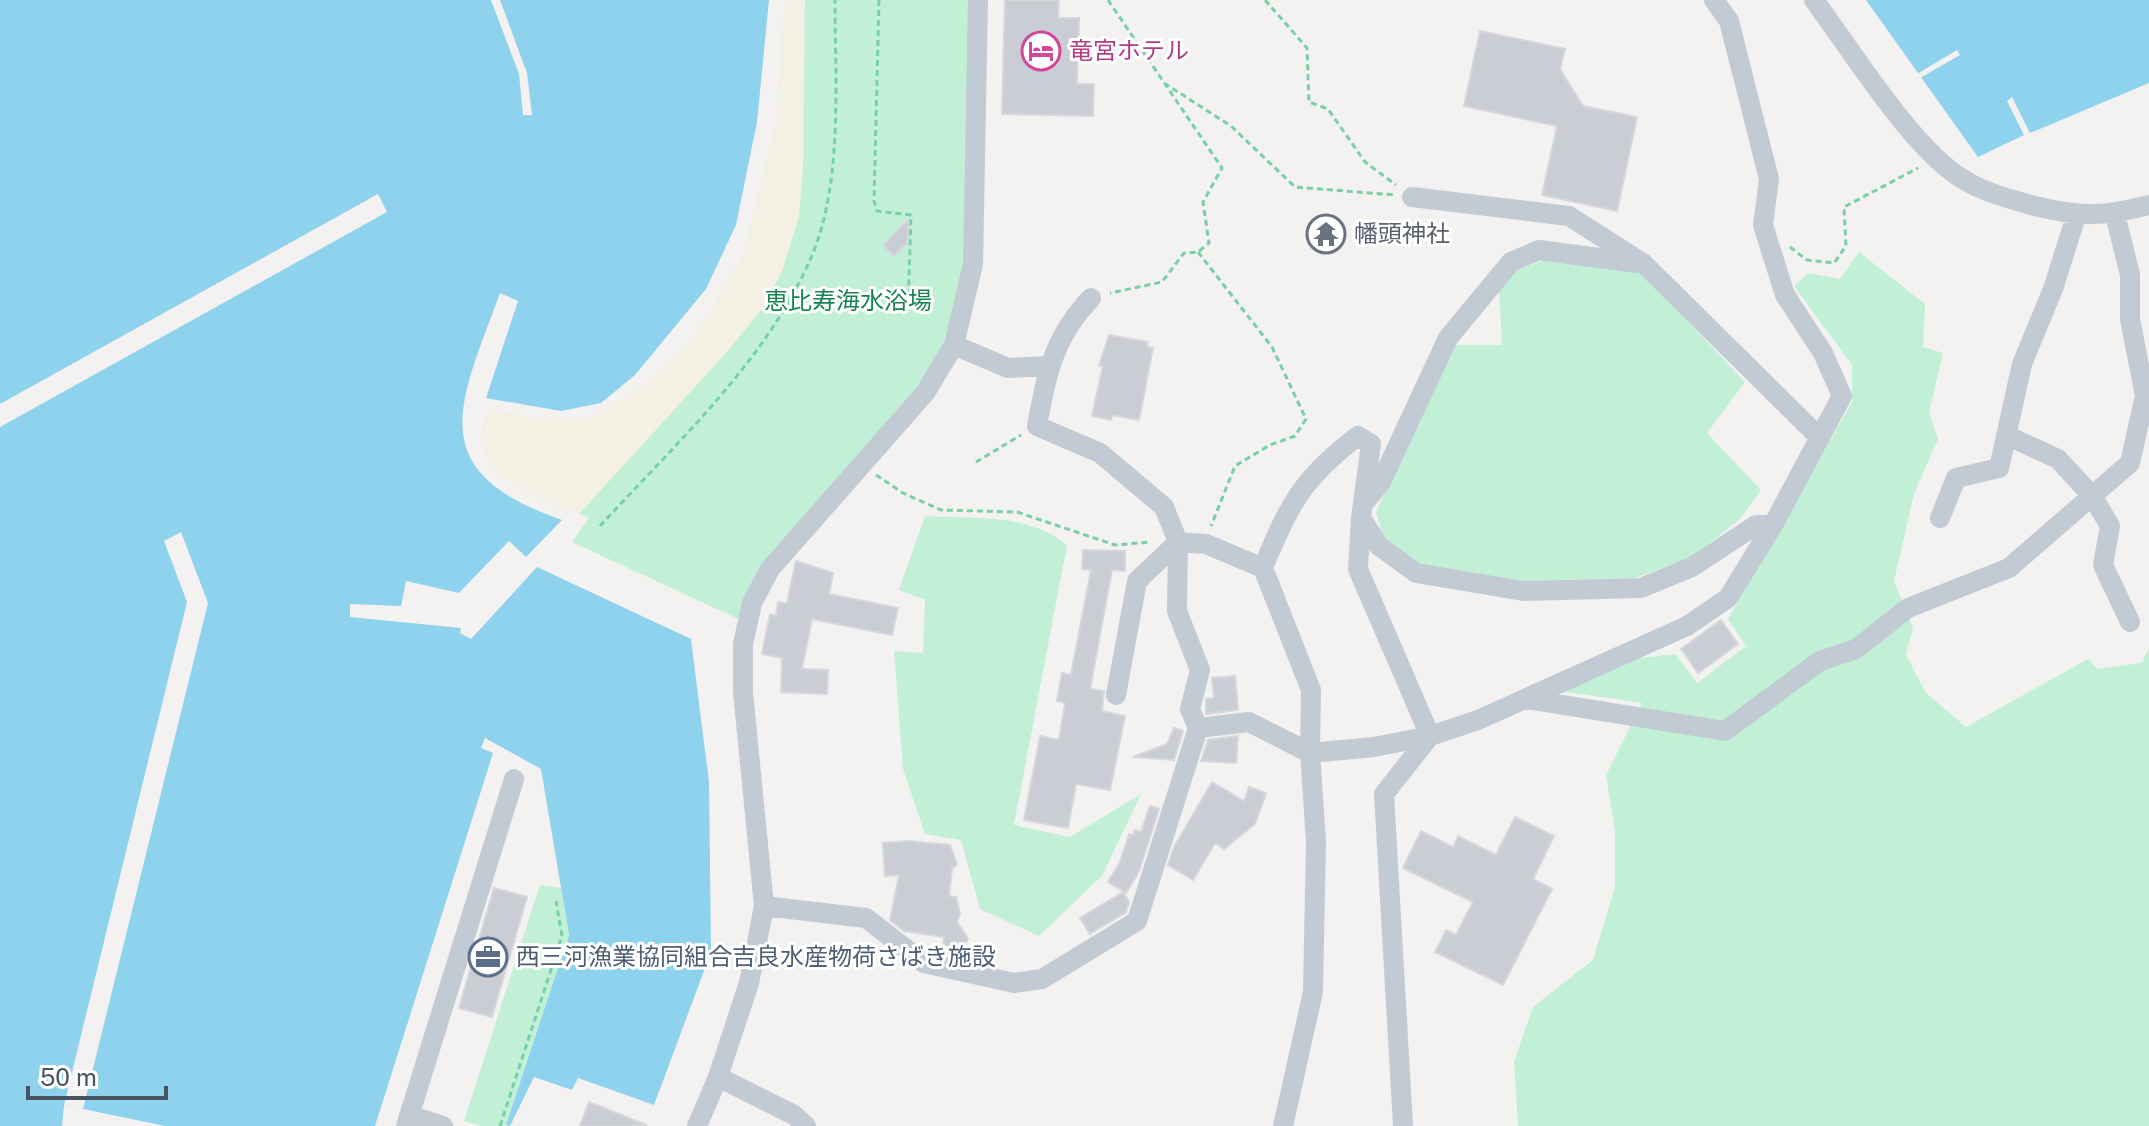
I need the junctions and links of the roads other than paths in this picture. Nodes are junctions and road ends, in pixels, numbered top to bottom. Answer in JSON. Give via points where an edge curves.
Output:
{"nodes":[{"id":1,"x":978,"y":0,"type":"edge"},
{"id":2,"x":1714,"y":0,"type":"edge"},
{"id":3,"x":1814,"y":0,"type":"edge"},
{"id":4,"x":1412,"y":197,"type":"road end"},
{"id":5,"x":2149,"y":205,"type":"edge"},
{"id":6,"x":2115,"y":214,"type":"junction"},
{"id":7,"x":2076,"y":216,"type":"junction"},
{"id":8,"x":1644,"y":264,"type":"junction"},
{"id":9,"x":1091,"y":298,"type":"road end"},
{"id":10,"x":954,"y":345,"type":"junction"},
{"id":11,"x":1048,"y":366,"type":"junction"},
{"id":12,"x":2006,"y":435,"type":"junction"},
{"id":13,"x":1820,"y":438,"type":"junction"},
{"id":14,"x":2093,"y":497,"type":"junction"},
{"id":15,"x":1362,"y":512,"type":"junction"},
{"id":16,"x":1940,"y":518,"type":"dead end"},
{"id":17,"x":1773,"y":525,"type":"junction"},
{"id":18,"x":1177,"y":537,"type":"junction"},
{"id":19,"x":1263,"y":568,"type":"junction"},
{"id":20,"x":2130,"y":622,"type":"dead end"},
{"id":21,"x":1116,"y":695,"type":"dead end"},
{"id":22,"x":1526,"y":699,"type":"junction"},
{"id":23,"x":1198,"y":728,"type":"junction"},
{"id":24,"x":1430,"y":736,"type":"junction"},
{"id":25,"x":1310,"y":753,"type":"junction"},
{"id":26,"x":514,"y":779,"type":"dead end"},
{"id":27,"x":764,"y":906,"type":"junction"},
{"id":28,"x":718,"y":1077,"type":"junction"},
{"id":29,"x":408,"y":1121,"type":"edge"},
{"id":30,"x":443,"y":1126,"type":"edge"},
{"id":31,"x":697,"y":1126,"type":"edge"},
{"id":32,"x":806,"y":1126,"type":"edge"},
{"id":33,"x":1283,"y":1126,"type":"edge"},
{"id":34,"x":1403,"y":1126,"type":"edge"}],
"edges":[{"from":1,"to":10,"type":"street","via":[[973,264]]},
{"from":2,"to":13,"type":"street","via":[[1729,21],[1769,179],[1763,225],[1785,295],[1823,353],[1842,396]]},
{"from":3,"to":7,"type":"street","via":[[1936,159],[1968,182]]},
{"from":4,"to":8,"type":"street","via":[[1569,216]]},
{"from":5,"to":6,"type":"street"},
{"from":6,"to":7,"type":"street"},
{"from":6,"to":14,"type":"street","via":[[2130,275],[2130,319],[2145,396],[2130,463]]},
{"from":7,"to":12,"type":"street","via":[[2022,364]]},
{"from":8,"to":13,"type":"street"},
{"from":8,"to":15,"type":"street","via":[[1539,250],[1511,262],[1448,338]]},
{"from":9,"to":11,"type":"street","via":[[1068,323]]},
{"from":10,"to":11,"type":"street","via":[[1008,368]]},
{"from":10,"to":27,"type":"street","via":[[925,393],[770,569],[752,603],[743,644],[743,692]]},
{"from":11,"to":18,"type":"street","via":[[1037,426],[1100,453],[1164,507]]},
{"from":12,"to":14,"type":"street","via":[[2058,459]]},
{"from":12,"to":16,"type":"street","via":[[1999,468],[1956,478]]},
{"from":13,"to":17,"type":"street"},
{"from":14,"to":20,"type":"street","via":[[2110,526],[2103,565]]},
{"from":14,"to":22,"type":"street","via":[[2009,568],[1908,608],[1856,649],[1820,661],[1725,731]]},
{"from":15,"to":17,"type":"street","via":[[1379,546],[1416,573],[1523,591],[1641,588],[1692,567],[1756,525]]},
{"from":15,"to":19,"type":"street","via":[[1371,444],[1358,436],[1332,456],[1289,505]]},
{"from":15,"to":24,"type":"street","via":[[1358,569]]},
{"from":17,"to":22,"type":"street","via":[[1728,598],[1687,626]]},
{"from":18,"to":19,"type":"street"},
{"from":18,"to":21,"type":"street","via":[[1137,581]]},
{"from":18,"to":23,"type":"street","via":[[1177,611],[1200,670],[1190,709]]},
{"from":19,"to":25,"type":"street","via":[[1311,690]]},
{"from":22,"to":24,"type":"street"},
{"from":23,"to":25,"type":"street","via":[[1249,722]]},
{"from":23,"to":27,"type":"street","via":[[1137,921],[1042,979],[1014,983],[924,963],[866,918]]},
{"from":24,"to":25,"type":"street"},
{"from":24,"to":34,"type":"street","via":[[1384,794]]},
{"from":25,"to":33,"type":"street","via":[[1316,841],[1313,992]]},
{"from":26,"to":29,"type":"street"},
{"from":27,"to":28,"type":"street","via":[[749,983]]},
{"from":28,"to":31,"type":"street"},
{"from":28,"to":32,"type":"street"},
{"from":29,"to":30,"type":"street"}]}
